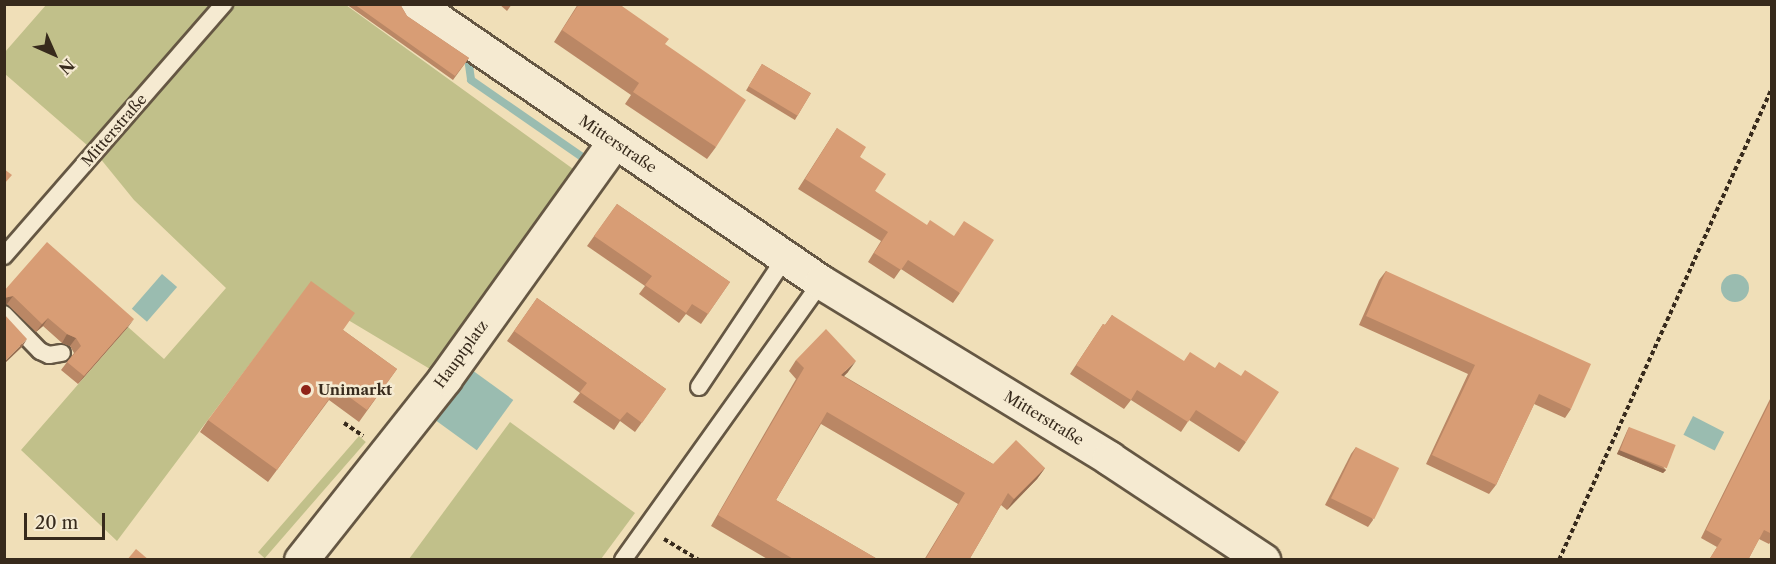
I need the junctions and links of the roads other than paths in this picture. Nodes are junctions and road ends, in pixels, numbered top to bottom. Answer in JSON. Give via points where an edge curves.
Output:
{"nodes":[{"id":1,"x":224,"y":4,"type":"edge"},
{"id":2,"x":416,"y":4,"type":"edge"},
{"id":3,"x":614,"y":142,"type":"junction"},
{"id":4,"x":4,"y":256,"type":"edge"},
{"id":5,"x":785,"y":258,"type":"junction"},
{"id":6,"x":821,"y":282,"type":"junction"},
{"id":7,"x":4,"y":314,"type":"edge"},
{"id":8,"x":62,"y":353,"type":"dead end"},
{"id":9,"x":699,"y":387,"type":"dead end"},
{"id":10,"x":301,"y":560,"type":"edge"},
{"id":11,"x":623,"y":560,"type":"edge"},
{"id":12,"x":1263,"y":560,"type":"edge"}],
"edges":[{"from":1,"to":4,"type":"lane","name":"Mitterstraße"},
{"from":2,"to":3,"type":"street","name":"Mitterstraße"},
{"from":3,"to":5,"type":"street","name":"Mitterstraße"},
{"from":3,"to":10,"type":"street","name":"Hauptplatz","via":[[444,378]]},
{"from":5,"to":6,"type":"street","name":"Mitterstraße"},
{"from":5,"to":9,"type":"lane"},
{"from":6,"to":11,"type":"lane"},
{"from":6,"to":12,"type":"street","name":"Mitterstraße","via":[[1109,458]]},
{"from":7,"to":8,"type":"lane","via":[[40,351],[49,356]]}]}
